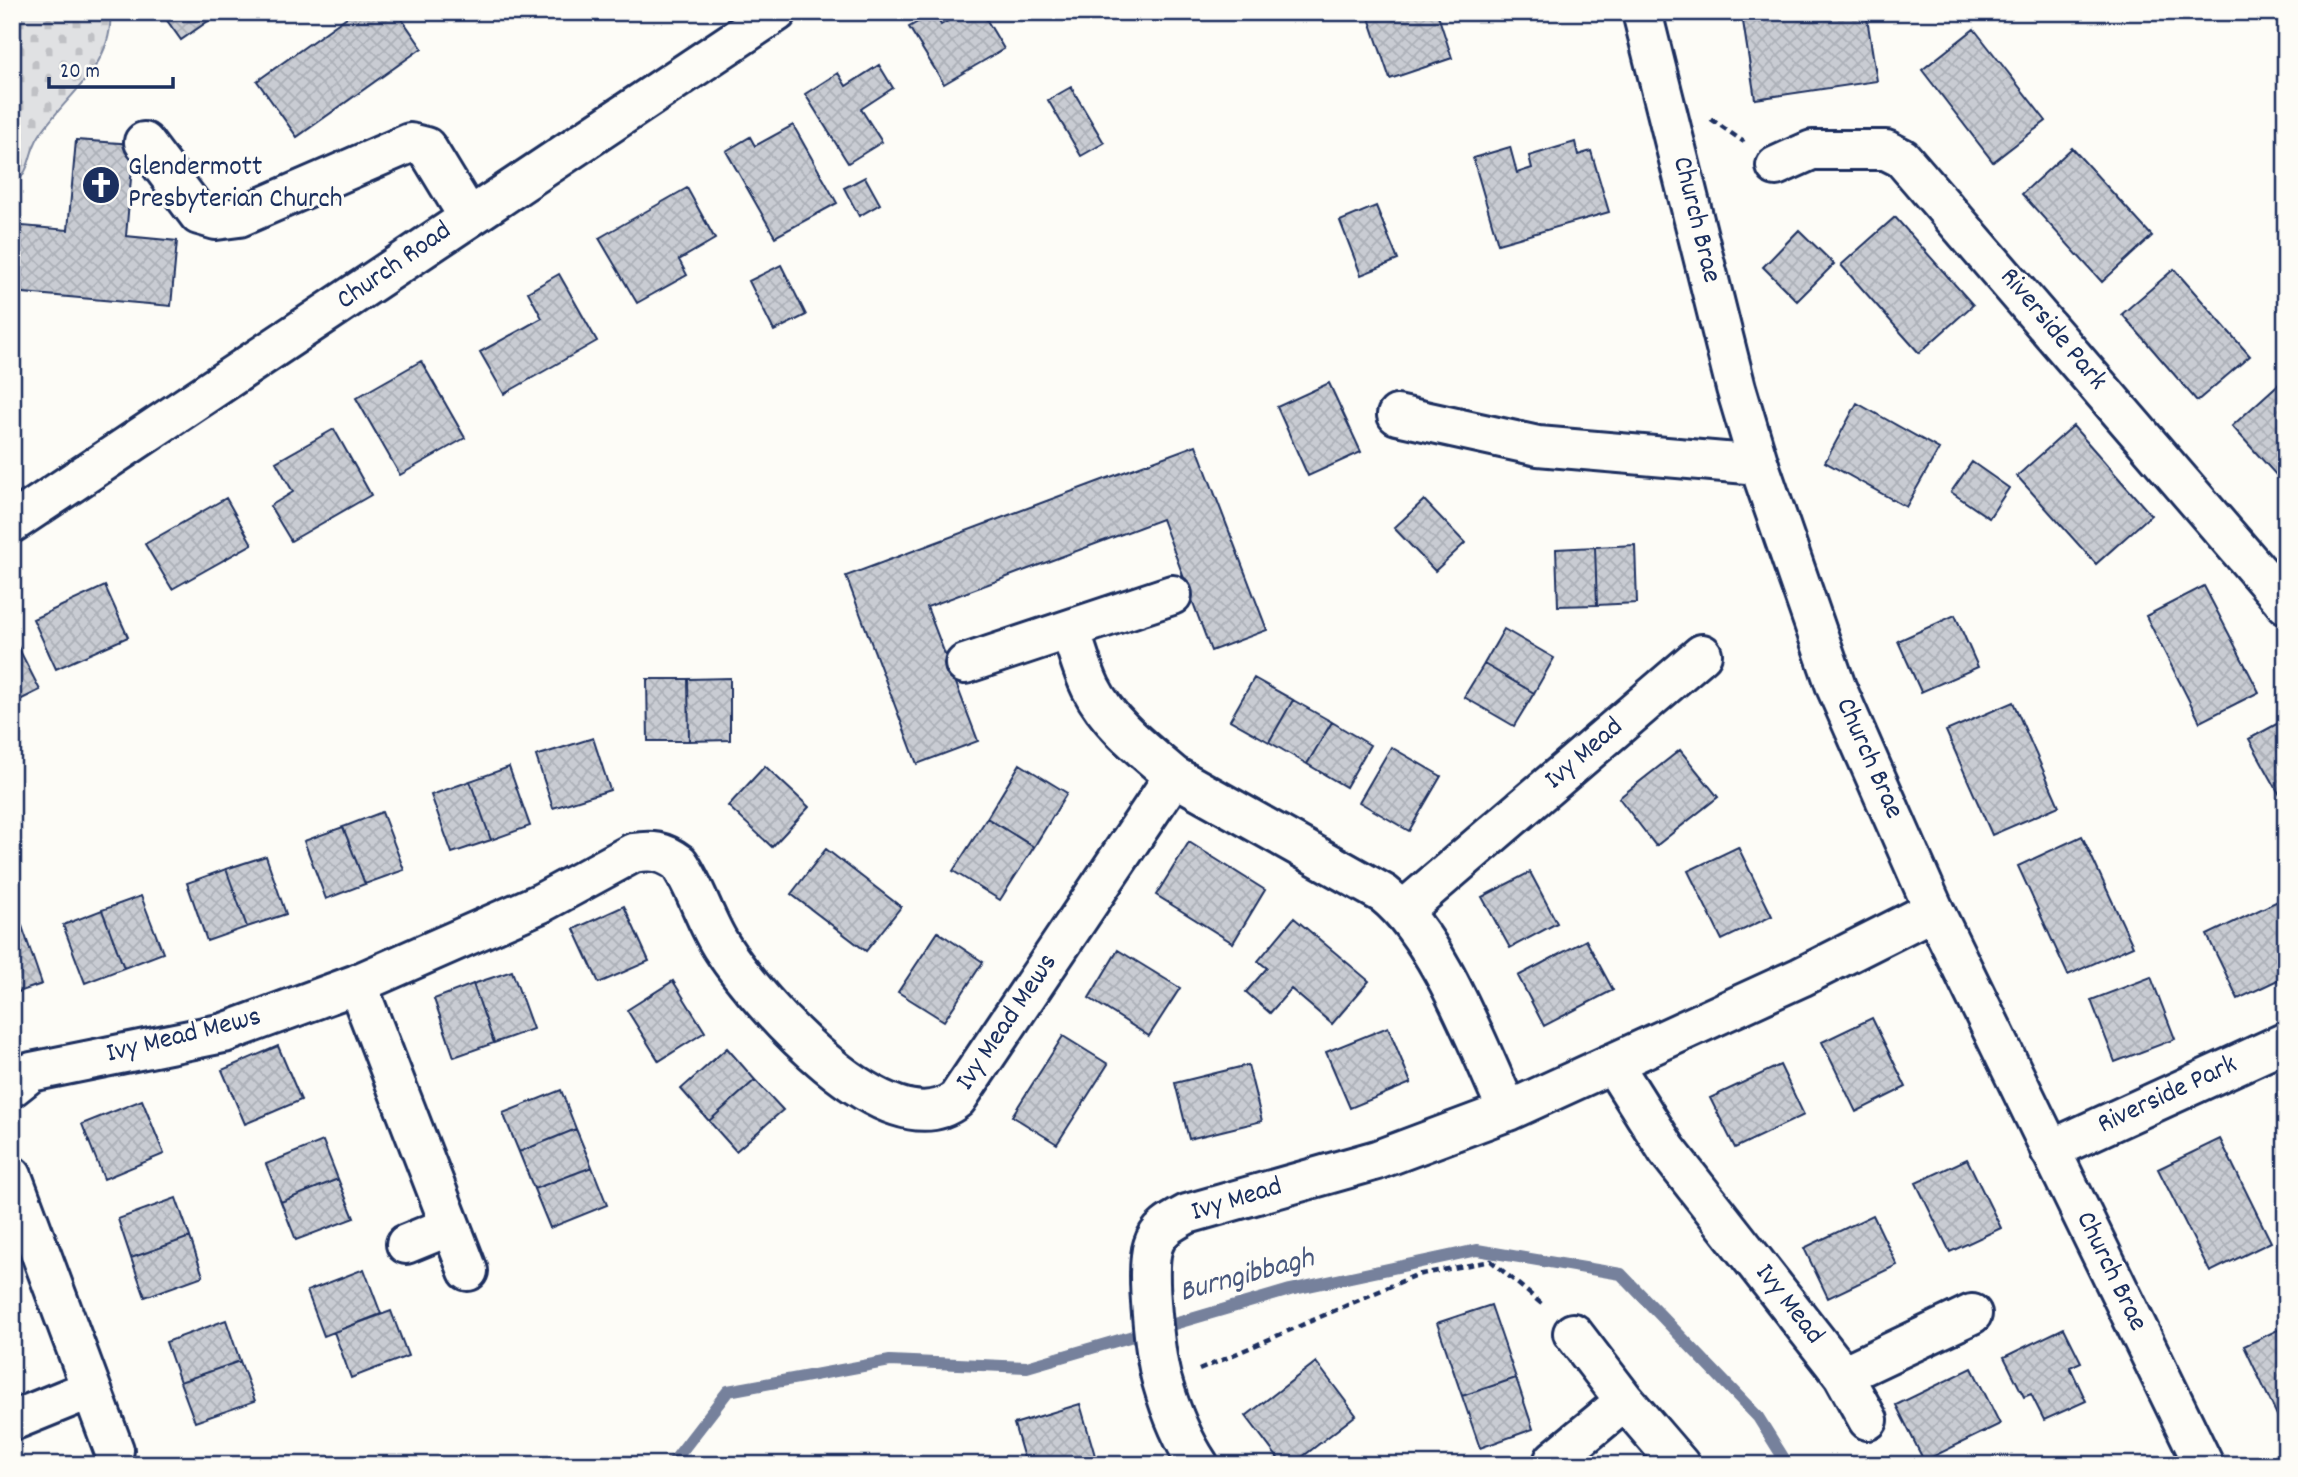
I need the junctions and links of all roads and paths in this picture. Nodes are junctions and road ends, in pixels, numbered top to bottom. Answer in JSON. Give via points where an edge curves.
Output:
{"nodes":[{"id":1,"x":777,"y":12,"type":"edge"},
{"id":2,"x":1642,"y":12,"type":"edge"},
{"id":3,"x":1661,"y":85,"type":"junction"},
{"id":4,"x":144,"y":142,"type":"dead end"},
{"id":5,"x":1776,"y":166,"type":"joint"},
{"id":6,"x":468,"y":216,"type":"junction"},
{"id":7,"x":1397,"y":415,"type":"dead end"},
{"id":8,"x":1759,"y":466,"type":"junction"},
{"id":9,"x":12,"y":523,"type":"edge"},
{"id":10,"x":1172,"y":595,"type":"dead end"},
{"id":11,"x":2286,"y":604,"type":"edge"},
{"id":12,"x":1070,"y":630,"type":"junction"},
{"id":13,"x":1702,"y":654,"type":"dead end"},
{"id":14,"x":965,"y":664,"type":"dead end"},
{"id":15,"x":1174,"y":776,"type":"junction"},
{"id":16,"x":1404,"y":910,"type":"junction"},
{"id":17,"x":1934,"y":910,"type":"junction"},
{"id":18,"x":358,"y":984,"type":"junction"},
{"id":19,"x":2286,"y":1042,"type":"edge"},
{"id":20,"x":1613,"y":1064,"type":"junction"},
{"id":21,"x":12,"y":1087,"type":"edge"},
{"id":22,"x":1508,"y":1111,"type":"junction"},
{"id":23,"x":2050,"y":1150,"type":"junction"},
{"id":24,"x":12,"y":1176,"type":"edge"},
{"id":25,"x":450,"y":1226,"type":"junction"},
{"id":26,"x":406,"y":1244,"type":"dead end"},
{"id":27,"x":468,"y":1271,"type":"dead end"},
{"id":28,"x":1972,"y":1314,"type":"dead end"},
{"id":29,"x":1573,"y":1333,"type":"joint"},
{"id":30,"x":1843,"y":1375,"type":"junction"},
{"id":31,"x":1162,"y":1379,"type":"junction"},
{"id":32,"x":91,"y":1389,"type":"junction"},
{"id":33,"x":1625,"y":1401,"type":"junction"},
{"id":34,"x":1868,"y":1420,"type":"dead end"},
{"id":35,"x":12,"y":1421,"type":"edge"},
{"id":36,"x":114,"y":1450,"type":"dead end"},
{"id":37,"x":1554,"y":1460,"type":"dead end"},
{"id":38,"x":1199,"y":1465,"type":"edge"},
{"id":39,"x":1680,"y":1465,"type":"edge"},
{"id":40,"x":2204,"y":1465,"type":"edge"}],
"edges":[{"from":1,"to":6,"type":"street","name":"Church Road"},
{"from":2,"to":3,"type":"street","name":"Church Brae"},
{"from":3,"to":5,"type":"path"},
{"from":3,"to":8,"type":"street","name":"Church Brae"},
{"from":4,"to":6,"type":"street","via":[[199,215],[216,220],[239,217],[410,143],[426,147]]},
{"from":5,"to":11,"type":"street","name":"Riverside Park","via":[[1812,150],[1886,150],[1915,169]]},
{"from":6,"to":9,"type":"street","name":"Church Road","via":[[299,334]]},
{"from":7,"to":8,"type":"street","via":[[1538,446]]},
{"from":8,"to":17,"type":"street","name":"Church Brae","via":[[1836,687]]},
{"from":10,"to":12,"type":"street"},
{"from":12,"to":14,"type":"street"},
{"from":12,"to":15,"type":"street","via":[[1090,687],[1104,708],[1127,736]]},
{"from":13,"to":16,"type":"street","name":"Ivy Mead"},
{"from":15,"to":16,"type":"street","via":[[1384,894]]},
{"from":15,"to":18,"type":"street","name":"Ivy Mead Mews","via":[[957,1099],[946,1108],[900,1106],[857,1086],[806,1047],[761,1002],[729,958],[687,874],[667,853],[633,853],[541,903]]},
{"from":16,"to":22,"type":"street","via":[[1439,967]]},
{"from":17,"to":20,"type":"street","name":"Ivy Mead"},
{"from":17,"to":23,"type":"street","name":"Church Brae"},
{"from":18,"to":21,"type":"street","name":"Ivy Mead Mews","via":[[223,1033],[30,1072]]},
{"from":18,"to":25,"type":"street"},
{"from":19,"to":23,"type":"street","name":"Riverside Park"},
{"from":20,"to":22,"type":"street","name":"Ivy Mead"},
{"from":20,"to":30,"type":"street","name":"Ivy Mead","via":[[1667,1150]]},
{"from":22,"to":31,"type":"street","name":"Ivy Mead","via":[[1377,1160],[1187,1214],[1163,1227],[1152,1247],[1150,1292]]},
{"from":23,"to":40,"type":"street","name":"Church Brae"},
{"from":24,"to":32,"type":"street"},
{"from":25,"to":26,"type":"street"},
{"from":25,"to":27,"type":"street"},
{"from":28,"to":30,"type":"street"},
{"from":29,"to":31,"type":"path","via":[[1491,1261],[1416,1275],[1211,1367]]},
{"from":29,"to":33,"type":"street"},
{"from":30,"to":34,"type":"street","name":"Ivy Mead"},
{"from":31,"to":38,"type":"street","name":"Ivy Mead"},
{"from":32,"to":35,"type":"street"},
{"from":32,"to":36,"type":"street"},
{"from":33,"to":37,"type":"street"},
{"from":33,"to":39,"type":"street"}]}
